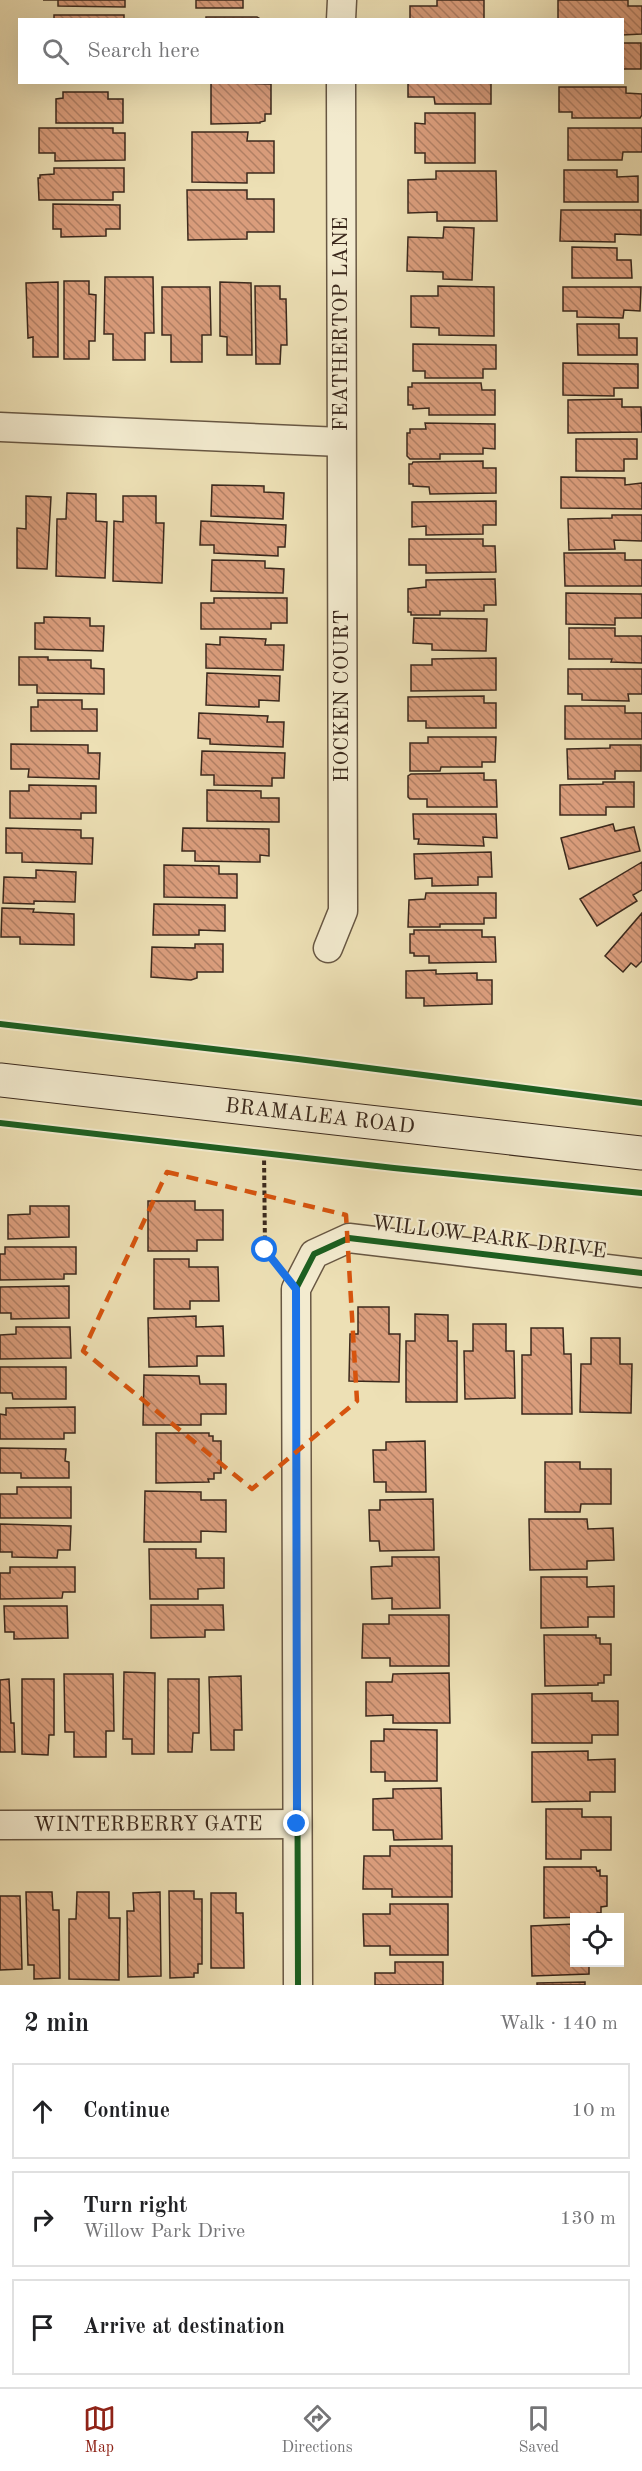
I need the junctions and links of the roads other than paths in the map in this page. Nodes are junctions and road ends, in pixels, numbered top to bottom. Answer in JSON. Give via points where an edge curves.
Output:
{"nodes":[{"id":1,"x":342,"y":0,"type":"edge"},
{"id":2,"x":342,"y":18,"type":"edge"},
{"id":3,"x":342,"y":84,"type":"edge"},
{"id":4,"x":0,"y":427,"type":"edge"},
{"id":5,"x":341,"y":442,"type":"junction"},
{"id":6,"x":328,"y":948,"type":"dead end"},
{"id":7,"x":0,"y":1080,"type":"edge"},
{"id":8,"x":642,"y":1153,"type":"edge"},
{"id":9,"x":642,"y":1273,"type":"edge"},
{"id":10,"x":297,"y":1824,"type":"junction"},
{"id":11,"x":0,"y":1825,"type":"edge"},
{"id":12,"x":298,"y":1985,"type":"edge"}],
"edges":[{"from":1,"to":2,"type":"street"},
{"from":3,"to":5,"type":"street","name":"FEATHERTOP LANE"},
{"from":4,"to":5,"type":"street","name":"FEATHERTOP LANE"},
{"from":5,"to":6,"type":"street","name":"HOCKEN COURT","via":[[343,910]]},
{"from":7,"to":8,"type":"main road","name":"BRAMALEA ROAD"},
{"from":9,"to":10,"type":"street","name":"WILLOW PARK DRIVE","via":[[350,1238],[314,1254],[296,1289]]},
{"from":10,"to":11,"type":"street","name":"WINTERBERRY GATE"},
{"from":10,"to":12,"type":"street","name":"WILLOW PARK DRIVE"}]}
